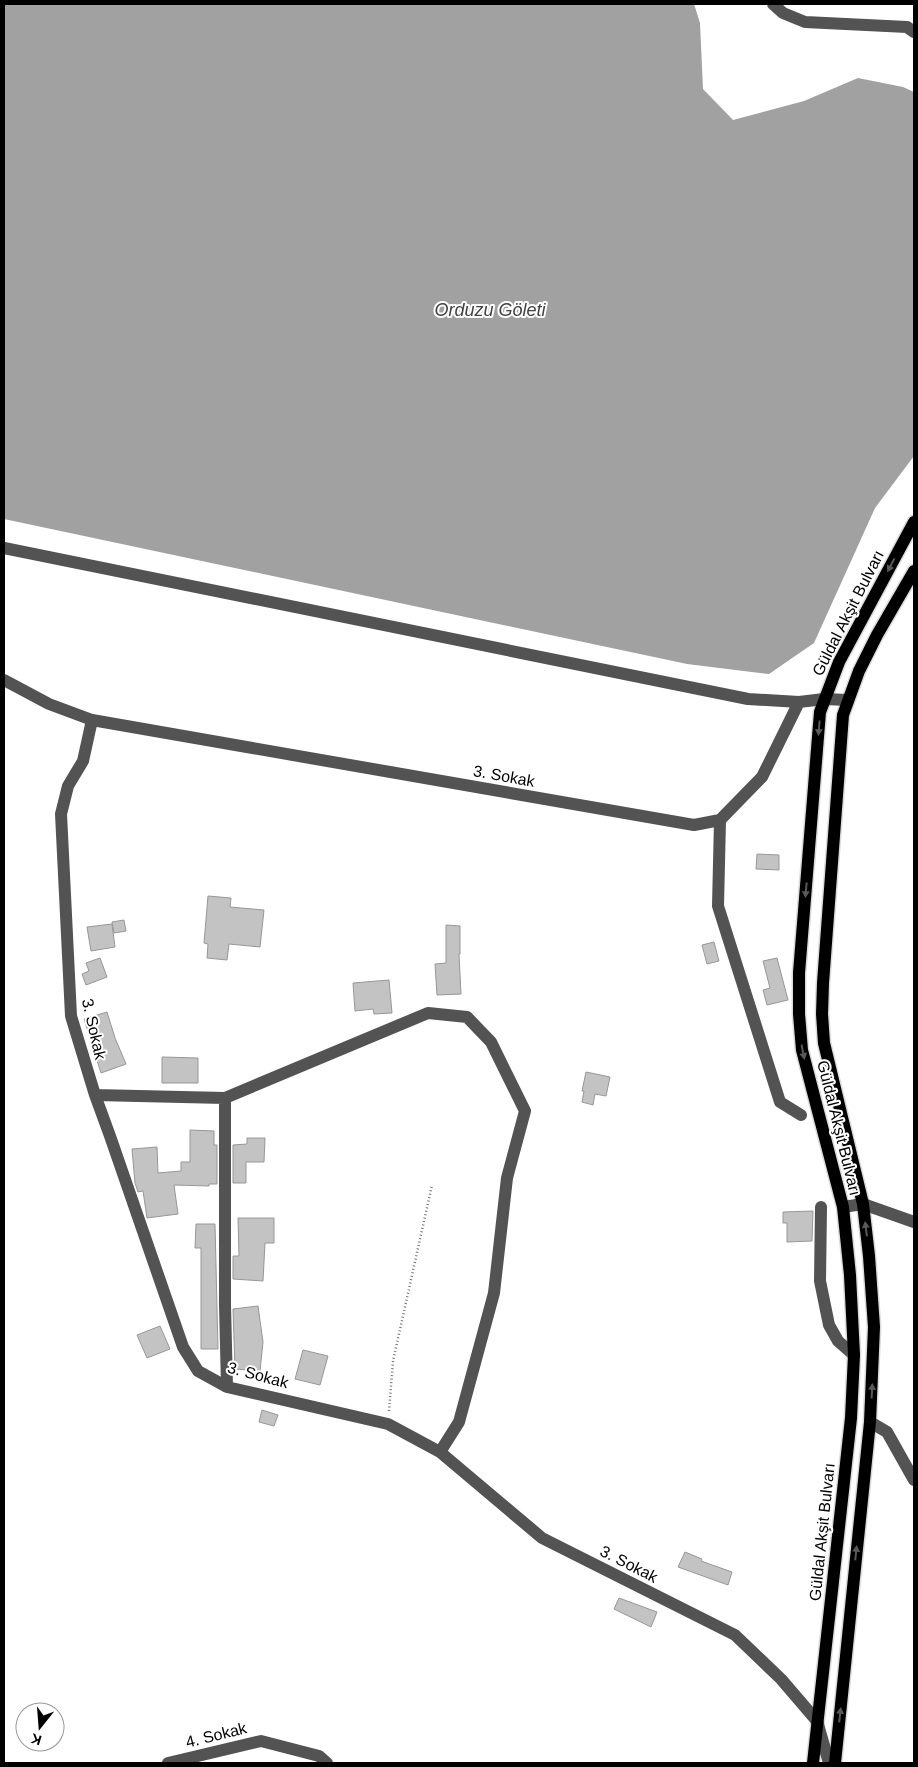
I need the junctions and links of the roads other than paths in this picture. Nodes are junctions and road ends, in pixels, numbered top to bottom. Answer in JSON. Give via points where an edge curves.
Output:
{"nodes":[{"id":1,"x":773,"y":4,"type":"edge"},
{"id":2,"x":914,"y":32,"type":"edge"},
{"id":3,"x":914,"y":522,"type":"edge"},
{"id":4,"x":4,"y":548,"type":"edge"},
{"id":5,"x":914,"y":571,"type":"edge"},
{"id":6,"x":4,"y":680,"type":"edge"},
{"id":7,"x":824,"y":699,"type":"junction"},
{"id":8,"x":848,"y":700,"type":"junction"},
{"id":9,"x":799,"y":702,"type":"junction"},
{"id":10,"x":92,"y":720,"type":"junction"},
{"id":11,"x":720,"y":820,"type":"junction"},
{"id":12,"x":95,"y":1095,"type":"junction"},
{"id":13,"x":225,"y":1098,"type":"junction"},
{"id":14,"x":801,"y":1115,"type":"dead end"},
{"id":15,"x":863,"y":1204,"type":"junction"},
{"id":16,"x":843,"y":1206,"type":"junction"},
{"id":17,"x":820,"y":1207,"type":"dead end"},
{"id":18,"x":914,"y":1222,"type":"edge"},
{"id":19,"x":854,"y":1355,"type":"junction"},
{"id":20,"x":228,"y":1387,"type":"junction"},
{"id":21,"x":870,"y":1422,"type":"junction"},
{"id":22,"x":440,"y":1452,"type":"junction"},
{"id":23,"x":914,"y":1480,"type":"edge"},
{"id":24,"x":817,"y":1721,"type":"junction"},
{"id":25,"x":168,"y":1763,"type":"edge"},
{"id":26,"x":327,"y":1763,"type":"edge"},
{"id":27,"x":813,"y":1763,"type":"edge"},
{"id":28,"x":830,"y":1763,"type":"edge"},
{"id":29,"x":834,"y":1763,"type":"edge"}],
"edges":[{"from":1,"to":2,"type":"street","via":[[782,13],[805,22],[907,27]]},
{"from":3,"to":7,"type":"main road","name":"Güldal Akşit Bulvarı","one_way":true,"via":[[839,662]]},
{"from":4,"to":9,"type":"street","via":[[748,699]]},
{"from":5,"to":8,"type":"main road","name":"Güldal Akşit Bulvarı","via":[[859,670]]},
{"from":6,"to":10,"type":"street","name":"3. Sokak","via":[[49,704]]},
{"from":7,"to":8,"type":"street"},
{"from":7,"to":9,"type":"street"},
{"from":7,"to":16,"type":"main road","name":"Güldal Akşit Bulvarı","one_way":true,"via":[[820,712],[799,973],[799,1014],[802,1050]]},
{"from":8,"to":15,"type":"main road","name":"Güldal Akşit Bulvarı","via":[[839,751],[822,1014],[824,1043]]},
{"from":9,"to":11,"type":"street","via":[[762,777]]},
{"from":10,"to":11,"type":"street","name":"3. Sokak","via":[[694,825]]},
{"from":10,"to":12,"type":"street","name":"3. Sokak","via":[[83,761],[68,786],[64,800],[62,828],[71,1016]]},
{"from":11,"to":14,"type":"street","via":[[718,906],[780,1102]]},
{"from":12,"to":13,"type":"street"},
{"from":12,"to":20,"type":"street","name":"3. Sokak","via":[[183,1347],[198,1371]]},
{"from":13,"to":20,"type":"street","via":[[224,1305]]},
{"from":13,"to":22,"type":"street","via":[[428,1013],[467,1017],[491,1042],[525,1111],[507,1178],[494,1294],[459,1422]]},
{"from":15,"to":16,"type":"street"},
{"from":15,"to":18,"type":"street"},
{"from":21,"to":15,"type":"main road","name":"Güldal Akşit Bulvarı","one_way":true,"via":[[874,1327]]},
{"from":16,"to":19,"type":"main road","name":"Güldal Akşit Bulvarı"},
{"from":17,"to":19,"type":"street","via":[[820,1281],[829,1325],[838,1341]]},
{"from":19,"to":24,"type":"main road","name":"Güldal Akşit Bulvarı","via":[[851,1418]]},
{"from":20,"to":22,"type":"street","name":"3. Sokak","via":[[388,1424]]},
{"from":21,"to":23,"type":"street","via":[[887,1432]]},
{"from":29,"to":21,"type":"main road","name":"Güldal Akşit Bulvarı","one_way":true},
{"from":22,"to":24,"type":"street","name":"3. Sokak","via":[[542,1538],[734,1635],[781,1679]]},
{"from":24,"to":27,"type":"main road","name":"Güldal Akşit Bulvarı"},
{"from":24,"to":28,"type":"street","name":"3. Sokak"},
{"from":25,"to":26,"type":"street","name":"4. Sokak","via":[[261,1741],[319,1756]]}]}
